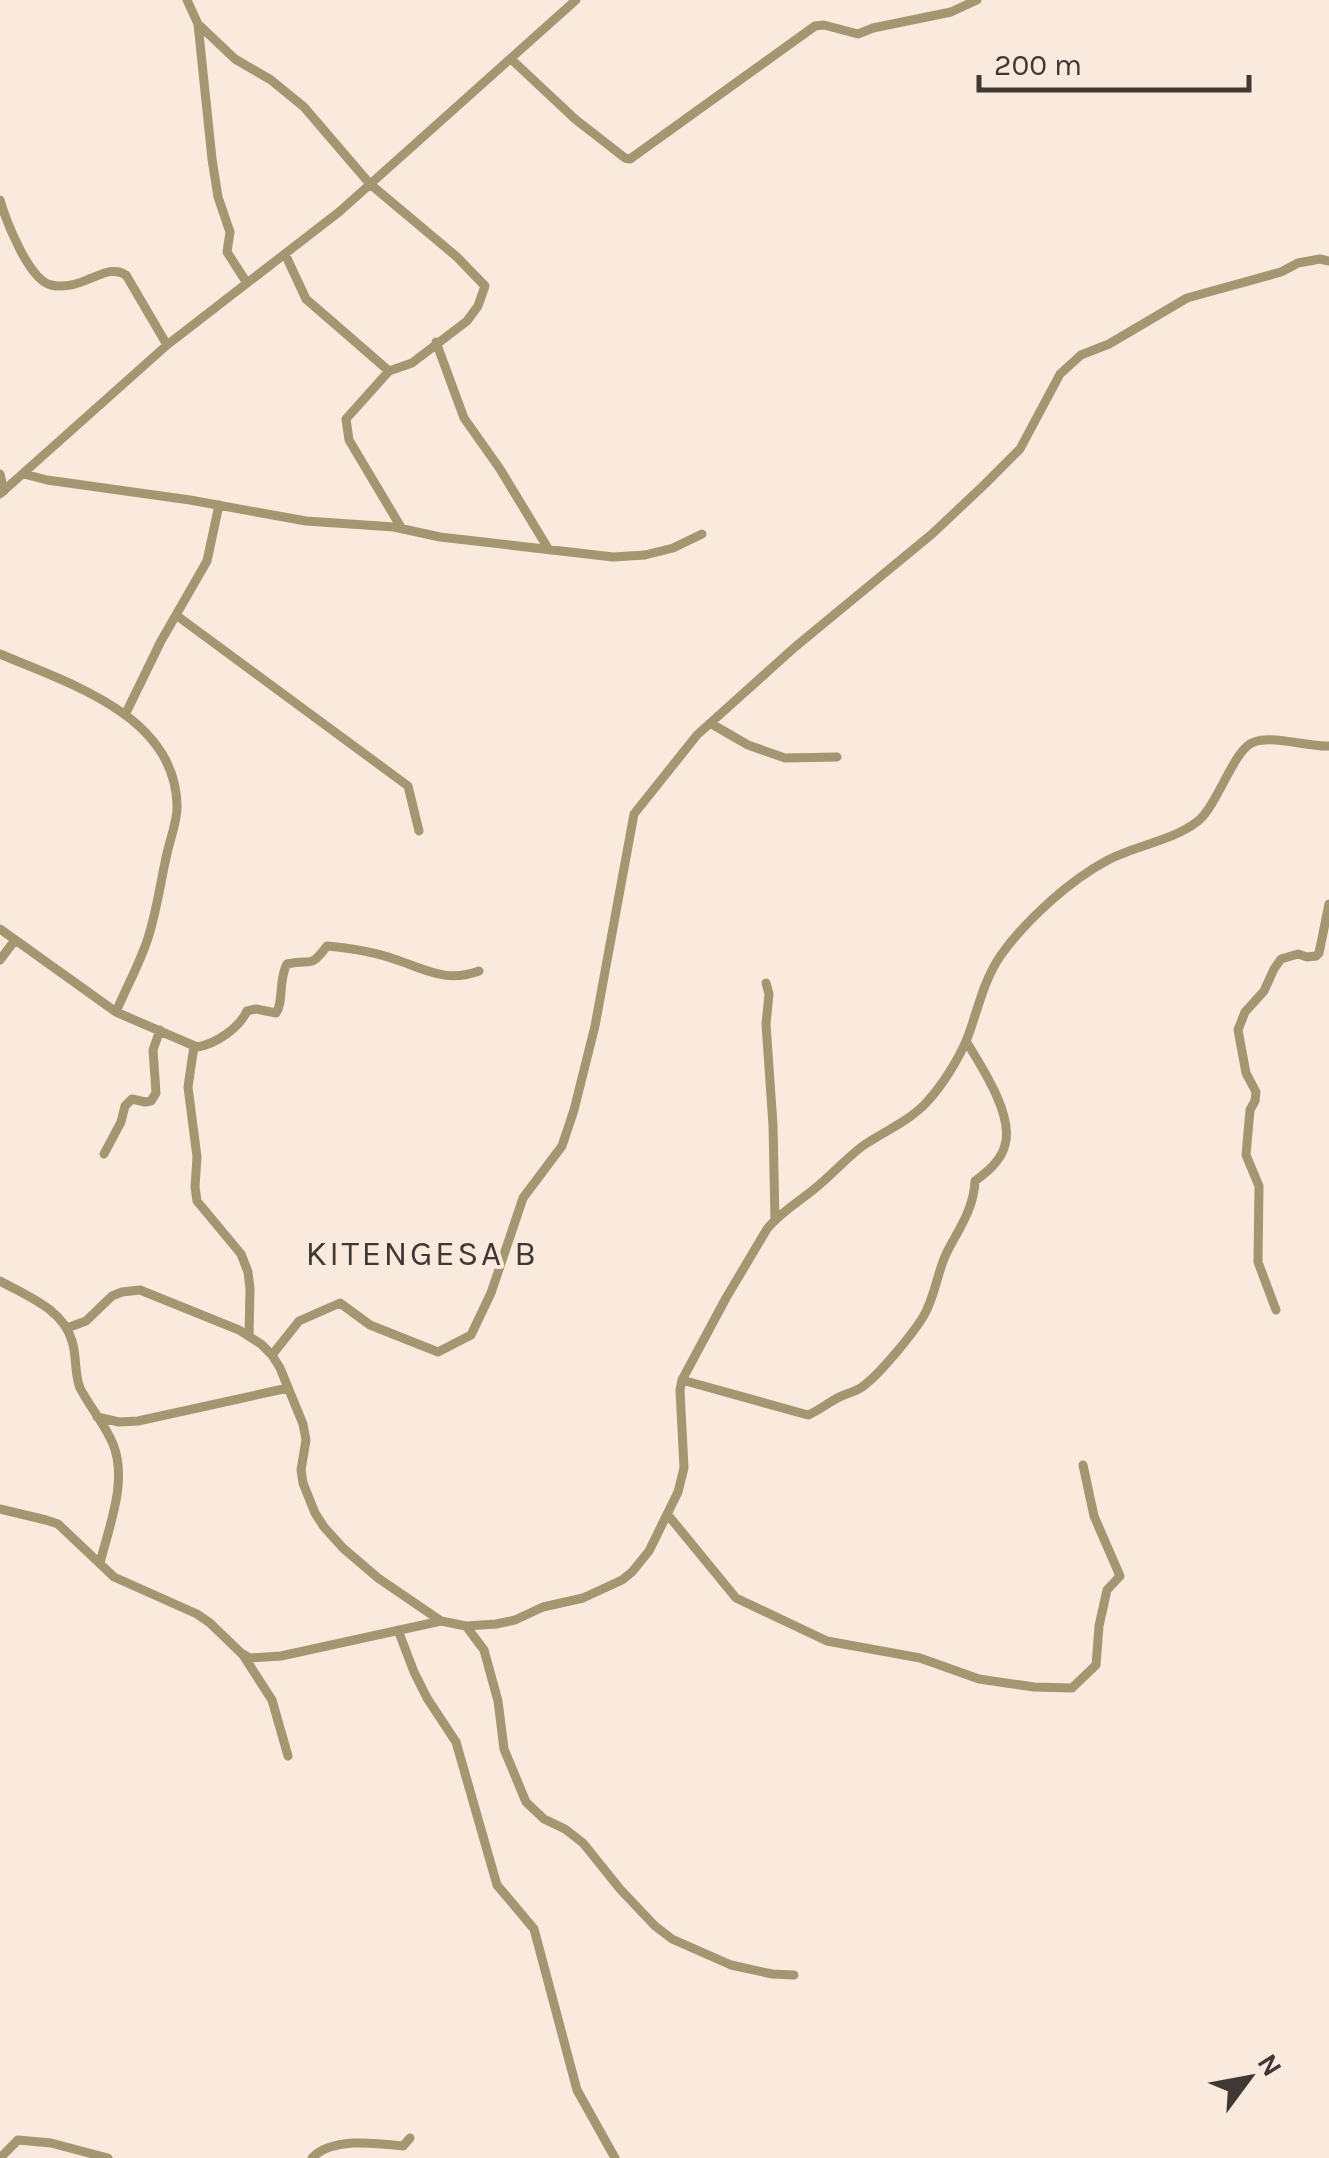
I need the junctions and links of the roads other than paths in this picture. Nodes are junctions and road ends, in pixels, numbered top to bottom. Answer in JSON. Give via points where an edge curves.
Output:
{"nodes":[{"id":1,"x":188,"y":0,"type":"edge"},
{"id":2,"x":576,"y":0,"type":"edge"},
{"id":3,"x":977,"y":0,"type":"edge"},
{"id":4,"x":198,"y":24,"type":"junction"},
{"id":5,"x":511,"y":59,"type":"junction"},
{"id":6,"x":370,"y":184,"type":"junction"},
{"id":7,"x":0,"y":200,"type":"edge"},
{"id":8,"x":285,"y":254,"type":"junction"},
{"id":9,"x":1329,"y":261,"type":"edge"},
{"id":10,"x":247,"y":283,"type":"junction"},
{"id":11,"x":436,"y":342,"type":"junction"},
{"id":12,"x":167,"y":345,"type":"junction"},
{"id":13,"x":389,"y":371,"type":"junction"},
{"id":14,"x":0,"y":474,"type":"edge"},
{"id":15,"x":24,"y":474,"type":"junction"},
{"id":16,"x":2,"y":493,"type":"edge"},
{"id":17,"x":220,"y":506,"type":"junction"},
{"id":18,"x":402,"y":529,"type":"junction"},
{"id":19,"x":702,"y":534,"type":"dead end"},
{"id":20,"x":549,"y":550,"type":"junction"},
{"id":21,"x":176,"y":615,"type":"junction"},
{"id":22,"x":0,"y":654,"type":"edge"},
{"id":23,"x":125,"y":715,"type":"junction"},
{"id":24,"x":710,"y":724,"type":"junction"},
{"id":25,"x":1329,"y":746,"type":"edge"},
{"id":26,"x":837,"y":756,"type":"dead end"},
{"id":27,"x":418,"y":831,"type":"dead end"},
{"id":28,"x":1329,"y":904,"type":"edge"},
{"id":29,"x":0,"y":930,"type":"edge"},
{"id":30,"x":15,"y":940,"type":"junction"},
{"id":31,"x":0,"y":960,"type":"edge"},
{"id":32,"x":479,"y":971,"type":"dead end"},
{"id":33,"x":766,"y":983,"type":"dead end"},
{"id":34,"x":116,"y":1012,"type":"junction"},
{"id":35,"x":160,"y":1030,"type":"junction"},
{"id":36,"x":966,"y":1041,"type":"junction"},
{"id":37,"x":194,"y":1046,"type":"junction"},
{"id":38,"x":104,"y":1154,"type":"dead end"},
{"id":39,"x":775,"y":1220,"type":"junction"},
{"id":40,"x":0,"y":1281,"type":"edge"},
{"id":41,"x":1276,"y":1310,"type":"dead end"},
{"id":42,"x":67,"y":1328,"type":"junction"},
{"id":43,"x":249,"y":1336,"type":"junction"},
{"id":44,"x":272,"y":1355,"type":"junction"},
{"id":45,"x":682,"y":1380,"type":"junction"},
{"id":46,"x":288,"y":1388,"type":"junction"},
{"id":47,"x":97,"y":1417,"type":"junction"},
{"id":48,"x":1083,"y":1466,"type":"dead end"},
{"id":49,"x":0,"y":1509,"type":"edge"},
{"id":50,"x":668,"y":1515,"type":"junction"},
{"id":51,"x":100,"y":1563,"type":"junction"},
{"id":52,"x":441,"y":1620,"type":"junction"},
{"id":53,"x":466,"y":1626,"type":"junction"},
{"id":54,"x":398,"y":1630,"type":"junction"},
{"id":55,"x":241,"y":1653,"type":"junction"},
{"id":56,"x":288,"y":1756,"type":"dead end"},
{"id":57,"x":794,"y":1975,"type":"dead end"},
{"id":58,"x":410,"y":2138,"type":"dead end"},
{"id":59,"x":0,"y":2158,"type":"edge"},
{"id":60,"x":108,"y":2158,"type":"edge"},
{"id":61,"x":312,"y":2158,"type":"edge"},
{"id":62,"x":615,"y":2158,"type":"edge"}],
"edges":[{"from":1,"to":4,"type":"street"},
{"from":2,"to":5,"type":"street"},
{"from":3,"to":5,"type":"street","via":[[858,34],[815,26],[630,160]]},
{"from":4,"to":6,"type":"street","via":[[304,107]]},
{"from":4,"to":10,"type":"street","via":[[228,252]]},
{"from":5,"to":6,"type":"street"},
{"from":6,"to":8,"type":"street"},
{"from":6,"to":11,"type":"street","via":[[484,286],[466,321]]},
{"from":7,"to":12,"type":"street","via":[[8,228],[42,281],[78,284],[119,271]]},
{"from":8,"to":10,"type":"street"},
{"from":8,"to":13,"type":"street","via":[[306,299]]},
{"from":9,"to":24,"type":"street","via":[[1298,263],[1187,298],[1081,355],[1060,374],[1020,449],[984,485]]},
{"from":10,"to":12,"type":"street"},
{"from":11,"to":13,"type":"street","via":[[412,363]]},
{"from":11,"to":20,"type":"street","via":[[464,418]]},
{"from":12,"to":15,"type":"street"},
{"from":13,"to":18,"type":"street","via":[[346,419],[349,440]]},
{"from":14,"to":16,"type":"street"},
{"from":15,"to":16,"type":"street"},
{"from":15,"to":17,"type":"street"},
{"from":17,"to":18,"type":"street"},
{"from":17,"to":21,"type":"street","via":[[207,561]]},
{"from":18,"to":20,"type":"street"},
{"from":19,"to":20,"type":"street","via":[[645,555]]},
{"from":21,"to":23,"type":"street"},
{"from":21,"to":27,"type":"street","via":[[408,786]]},
{"from":22,"to":23,"type":"street"},
{"from":23,"to":34,"type":"street","via":[[166,756],[178,807],[148,940]]},
{"from":24,"to":26,"type":"street","via":[[785,758]]},
{"from":24,"to":44,"type":"street","via":[[634,814],[574,1110],[562,1146],[524,1198],[472,1335],[438,1352],[370,1325],[340,1303],[299,1321]]},
{"from":25,"to":36,"type":"street","via":[[1248,744],[1196,823],[1077,880],[1031,921],[990,972]]},
{"from":28,"to":41,"type":"street","via":[[1320,953],[1281,959],[1238,1030],[1256,1092],[1246,1154],[1259,1186],[1258,1262]]},
{"from":29,"to":30,"type":"street"},
{"from":30,"to":31,"type":"street"},
{"from":30,"to":34,"type":"street"},
{"from":32,"to":37,"type":"street","via":[[434,974],[327,946],[309,964],[286,964],[276,1014],[247,1011],[240,1025]]},
{"from":33,"to":39,"type":"street"},
{"from":34,"to":35,"type":"street"},
{"from":35,"to":37,"type":"street"},
{"from":35,"to":38,"type":"street","via":[[153,1050],[156,1092],[151,1101],[132,1098]]},
{"from":36,"to":39,"type":"street","via":[[927,1102]]},
{"from":36,"to":45,"type":"street","via":[[999,1102],[1006,1145],[990,1171],[974,1181],[972,1202],[924,1315],[891,1356],[869,1382],[808,1415]]},
{"from":37,"to":43,"type":"street","via":[[188,1087],[197,1201],[248,1272]]},
{"from":39,"to":45,"type":"street"},
{"from":40,"to":42,"type":"street","via":[[54,1312]]},
{"from":42,"to":43,"type":"street","via":[[86,1321],[112,1296],[140,1290]]},
{"from":42,"to":47,"type":"street","via":[[76,1378]]},
{"from":43,"to":44,"type":"street"},
{"from":44,"to":46,"type":"street"},
{"from":45,"to":50,"type":"street","via":[[684,1468]]},
{"from":46,"to":47,"type":"street","via":[[138,1420]]},
{"from":46,"to":52,"type":"street","via":[[303,1424],[301,1470],[314,1513],[360,1564]]},
{"from":47,"to":51,"type":"street","via":[[113,1444],[119,1477]]},
{"from":48,"to":50,"type":"street","via":[[1094,1516],[1120,1576],[1108,1590],[1096,1665],[1072,1688],[979,1679],[920,1658],[827,1642],[736,1598]]},
{"from":49,"to":51,"type":"street","via":[[58,1524]]},
{"from":50,"to":53,"type":"street","via":[[649,1551],[622,1580],[515,1620]]},
{"from":51,"to":55,"type":"street","via":[[122,1582],[196,1614]]},
{"from":52,"to":53,"type":"street"},
{"from":52,"to":54,"type":"street"},
{"from":53,"to":57,"type":"street","via":[[484,1650],[504,1749],[526,1802],[582,1843],[672,1939],[731,1965]]},
{"from":54,"to":55,"type":"street","via":[[281,1656]]},
{"from":54,"to":62,"type":"street","via":[[420,1685],[456,1742],[497,1885],[534,1929],[577,2090]]},
{"from":55,"to":56,"type":"street","via":[[272,1700]]},
{"from":58,"to":61,"type":"street","via":[[403,2146],[358,2141]]},
{"from":59,"to":60,"type":"street","via":[[18,2140]]}]}
